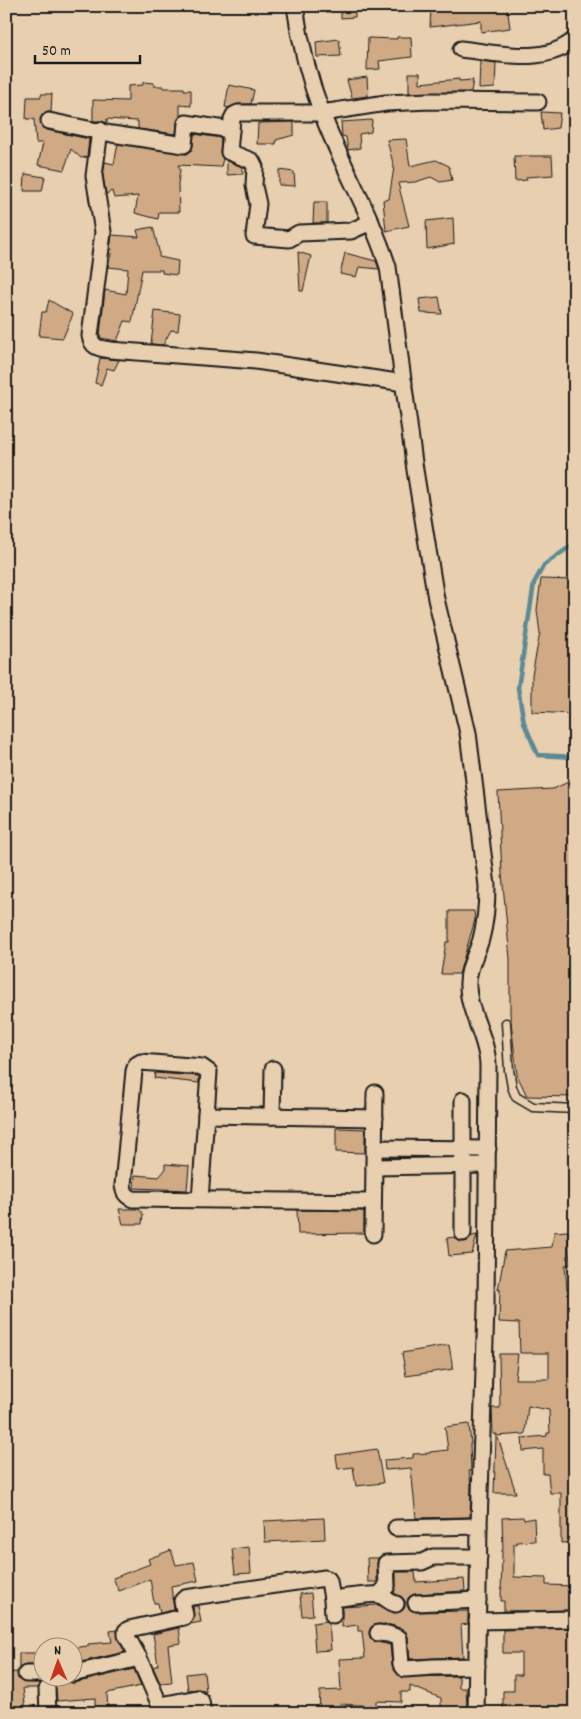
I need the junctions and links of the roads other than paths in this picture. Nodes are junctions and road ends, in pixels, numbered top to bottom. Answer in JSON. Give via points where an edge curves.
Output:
{"nodes":[{"id":1,"x":295,"y":6,"type":"edge"},
{"id":2,"x":575,"y":39,"type":"edge"},
{"id":3,"x":461,"y":49,"type":"dead end"},
{"id":4,"x":538,"y":102,"type":"dead end"},
{"id":5,"x":322,"y":113,"type":"junction"},
{"id":6,"x":49,"y":121,"type":"dead end"},
{"id":7,"x":100,"y":130,"type":"junction"},
{"id":8,"x":231,"y":130,"type":"junction"},
{"id":9,"x":372,"y":222,"type":"junction"},
{"id":10,"x":404,"y":382,"type":"junction"},
{"id":11,"x":506,"y":1023,"type":"dead end"},
{"id":12,"x":273,"y":1069,"type":"dead end"},
{"id":13,"x":375,"y":1093,"type":"dead end"},
{"id":14,"x":463,"y":1100,"type":"dead end"},
{"id":15,"x":575,"y":1109,"type":"edge"},
{"id":16,"x":206,"y":1115,"type":"junction"},
{"id":17,"x":272,"y":1116,"type":"junction"},
{"id":18,"x":375,"y":1118,"type":"junction"},
{"id":19,"x":374,"y":1148,"type":"junction"},
{"id":20,"x":463,"y":1148,"type":"junction"},
{"id":21,"x":488,"y":1149,"type":"junction"},
{"id":22,"x":463,"y":1165,"type":"junction"},
{"id":23,"x":488,"y":1165,"type":"junction"},
{"id":24,"x":374,"y":1167,"type":"junction"},
{"id":25,"x":200,"y":1200,"type":"junction"},
{"id":26,"x":373,"y":1202,"type":"junction"},
{"id":27,"x":463,"y":1233,"type":"dead end"},
{"id":28,"x":373,"y":1234,"type":"dead end"},
{"id":29,"x":479,"y":1526,"type":"junction"},
{"id":30,"x":396,"y":1528,"type":"dead end"},
{"id":31,"x":479,"y":1557,"type":"junction"},
{"id":32,"x":379,"y":1595,"type":"junction"},
{"id":33,"x":332,"y":1599,"type":"junction"},
{"id":34,"x":478,"y":1600,"type":"junction"},
{"id":35,"x":416,"y":1603,"type":"dead end"},
{"id":36,"x":396,"y":1604,"type":"dead end"},
{"id":37,"x":333,"y":1615,"type":"dead end"},
{"id":38,"x":575,"y":1619,"type":"edge"},
{"id":39,"x":478,"y":1621,"type":"junction"},
{"id":40,"x":378,"y":1633,"type":"dead end"},
{"id":41,"x":138,"y":1658,"type":"junction"},
{"id":42,"x":477,"y":1666,"type":"junction"},
{"id":43,"x":82,"y":1672,"type":"edge"},
{"id":44,"x":26,"y":1674,"type":"dead end"},
{"id":45,"x":32,"y":1674,"type":"edge"},
{"id":46,"x":47,"y":1689,"type":"dead end"},
{"id":47,"x":48,"y":1713,"type":"edge"},
{"id":48,"x":203,"y":1713,"type":"edge"},
{"id":49,"x":476,"y":1713,"type":"edge"}],
"edges":[{"from":1,"to":5,"type":"street","via":[[308,70]]},
{"from":2,"to":3,"type":"street","via":[[567,46],[538,55]]},
{"from":4,"to":5,"type":"street","via":[[386,103]]},
{"from":5,"to":8,"type":"street","via":[[238,113],[232,119]]},
{"from":5,"to":9,"type":"street"},
{"from":6,"to":7,"type":"street"},
{"from":7,"to":8,"type":"street","via":[[184,145],[186,123]]},
{"from":7,"to":10,"type":"street","via":[[94,176],[103,232],[90,336],[95,346],[110,350],[256,361]]},
{"from":8,"to":9,"type":"street","via":[[229,152],[252,161],[255,167],[254,186],[258,204],[254,236],[290,239],[298,233],[358,230]]},
{"from":9,"to":10,"type":"street","via":[[388,267]]},
{"from":10,"to":21,"type":"street","via":[[436,598],[468,733],[486,886],[485,924],[471,962],[468,984],[472,1007],[488,1053]]},
{"from":11,"to":15,"type":"lane","via":[[509,1070],[516,1097],[533,1107]]},
{"from":12,"to":17,"type":"street"},
{"from":13,"to":18,"type":"street"},
{"from":14,"to":20,"type":"street"},
{"from":16,"to":17,"type":"street"},
{"from":16,"to":25,"type":"street"},
{"from":16,"to":25,"type":"street","via":[[210,1077],[207,1069],[147,1061],[136,1065],[124,1192],[133,1199]]},
{"from":17,"to":18,"type":"street"},
{"from":18,"to":19,"type":"street"},
{"from":19,"to":20,"type":"street"},
{"from":19,"to":24,"type":"street"},
{"from":20,"to":21,"type":"street"},
{"from":20,"to":22,"type":"street"},
{"from":21,"to":23,"type":"street"},
{"from":22,"to":23,"type":"street"},
{"from":22,"to":24,"type":"street"},
{"from":22,"to":27,"type":"street"},
{"from":23,"to":29,"type":"street"},
{"from":24,"to":26,"type":"street"},
{"from":25,"to":26,"type":"street"},
{"from":26,"to":28,"type":"street"},
{"from":29,"to":30,"type":"street"},
{"from":29,"to":31,"type":"street"},
{"from":31,"to":32,"type":"street","via":[[386,1564],[387,1586]]},
{"from":31,"to":34,"type":"street"},
{"from":32,"to":33,"type":"street"},
{"from":32,"to":36,"type":"street"},
{"from":33,"to":37,"type":"street"},
{"from":33,"to":41,"type":"street","via":[[329,1582],[325,1578],[184,1599],[184,1618],[126,1631]]},
{"from":34,"to":35,"type":"street"},
{"from":34,"to":39,"type":"street"},
{"from":38,"to":39,"type":"street"},
{"from":39,"to":42,"type":"street"},
{"from":40,"to":42,"type":"street","via":[[399,1638],[401,1664],[405,1669]]},
{"from":41,"to":43,"type":"street"},
{"from":41,"to":48,"type":"street","via":[[160,1704],[198,1698]]},
{"from":42,"to":49,"type":"street"},
{"from":44,"to":45,"type":"street"},
{"from":46,"to":47,"type":"street"}]}
